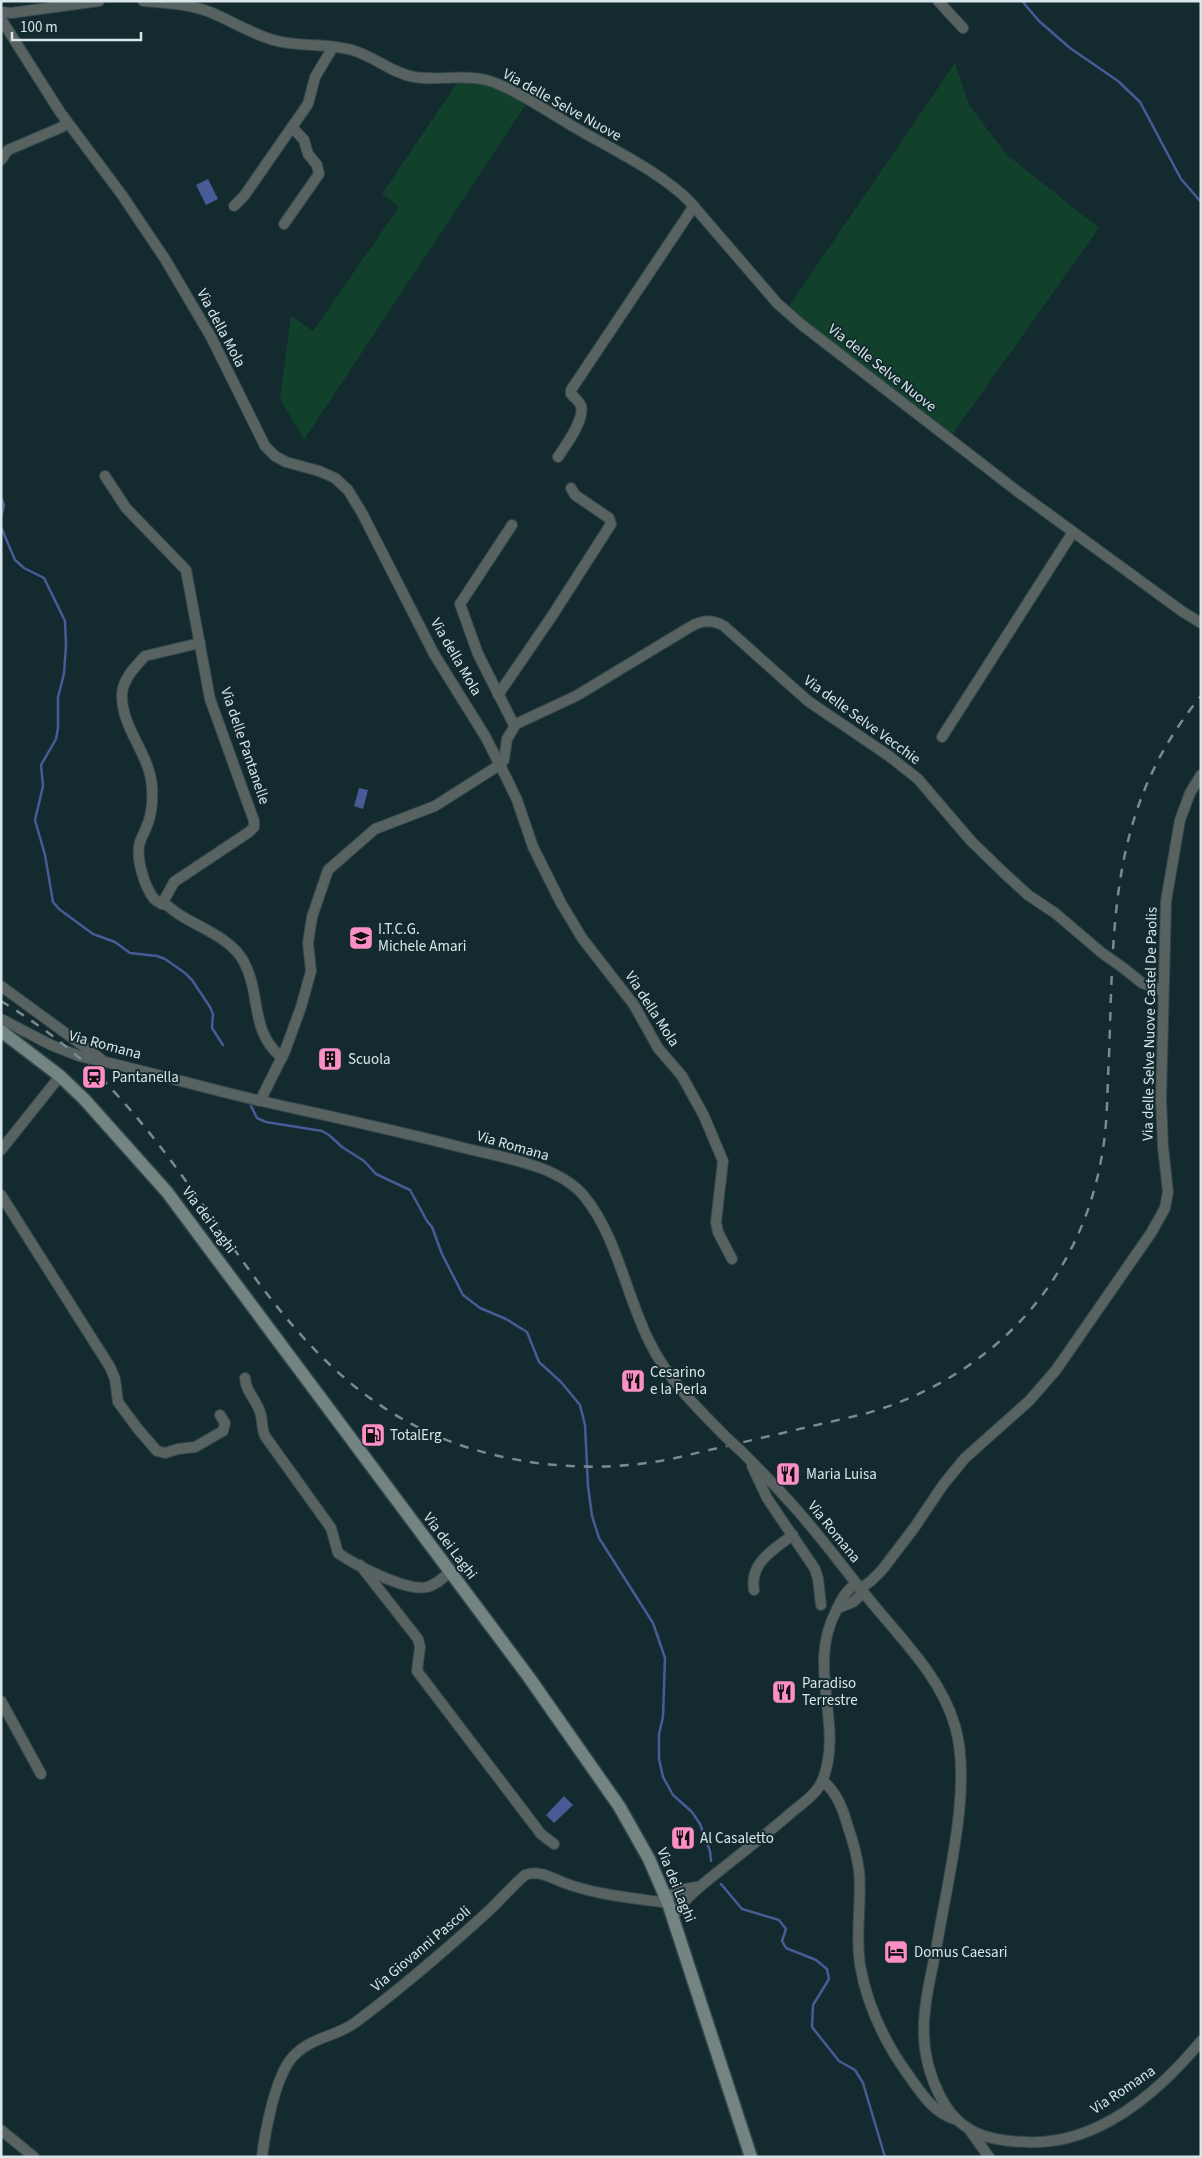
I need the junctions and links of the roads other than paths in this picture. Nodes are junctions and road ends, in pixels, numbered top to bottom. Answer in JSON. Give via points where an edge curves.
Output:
{"nodes":[{"id":1,"x":99,"y":1,"type":"edge"},
{"id":2,"x":143,"y":1,"type":"edge"},
{"id":3,"x":938,"y":1,"type":"edge"},
{"id":4,"x":1,"y":12,"type":"edge"},
{"id":5,"x":1,"y":19,"type":"edge"},
{"id":6,"x":963,"y":28,"type":"dead end"},
{"id":7,"x":333,"y":47,"type":"junction"},
{"id":8,"x":67,"y":122,"type":"junction"},
{"id":9,"x":292,"y":127,"type":"junction"},
{"id":10,"x":1,"y":160,"type":"edge"},
{"id":11,"x":234,"y":206,"type":"dead end"},
{"id":12,"x":694,"y":206,"type":"junction"},
{"id":13,"x":284,"y":224,"type":"dead end"},
{"id":14,"x":558,"y":457,"type":"dead end"},
{"id":15,"x":105,"y":476,"type":"dead end"},
{"id":16,"x":571,"y":488,"type":"dead end"},
{"id":17,"x":512,"y":525,"type":"dead end"},
{"id":18,"x":1073,"y":532,"type":"junction"},
{"id":19,"x":1201,"y":623,"type":"edge"},
{"id":20,"x":200,"y":643,"type":"junction"},
{"id":21,"x":498,"y":695,"type":"junction"},
{"id":22,"x":514,"y":725,"type":"junction"},
{"id":23,"x":942,"y":737,"type":"dead end"},
{"id":24,"x":500,"y":765,"type":"junction"},
{"id":25,"x":1201,"y":775,"type":"edge"},
{"id":26,"x":162,"y":904,"type":"junction"},
{"id":27,"x":1,"y":986,"type":"edge"},
{"id":28,"x":1162,"y":991,"type":"junction"},
{"id":29,"x":1,"y":1019,"type":"edge"},
{"id":30,"x":1,"y":1031,"type":"edge"},
{"id":31,"x":282,"y":1058,"type":"junction"},
{"id":32,"x":104,"y":1061,"type":"junction"},
{"id":33,"x":60,"y":1076,"type":"junction"},
{"id":34,"x":260,"y":1101,"type":"junction"},
{"id":35,"x":1,"y":1150,"type":"edge"},
{"id":36,"x":1,"y":1195,"type":"edge"},
{"id":37,"x":732,"y":1259,"type":"dead end"},
{"id":38,"x":246,"y":1378,"type":"dead end"},
{"id":39,"x":220,"y":1415,"type":"dead end"},
{"id":40,"x":750,"y":1460,"type":"junction"},
{"id":41,"x":793,"y":1535,"type":"junction"},
{"id":42,"x":360,"y":1564,"type":"junction"},
{"id":43,"x":450,"y":1572,"type":"junction"},
{"id":44,"x":860,"y":1588,"type":"junction"},
{"id":45,"x":754,"y":1590,"type":"dead end"},
{"id":46,"x":821,"y":1605,"type":"dead end"},
{"id":47,"x":1,"y":1701,"type":"edge"},
{"id":48,"x":41,"y":1774,"type":"dead end"},
{"id":49,"x":822,"y":1782,"type":"junction"},
{"id":50,"x":554,"y":1844,"type":"dead end"},
{"id":51,"x":660,"y":1884,"type":"junction"},
{"id":52,"x":697,"y":1887,"type":"junction"},
{"id":53,"x":679,"y":1890,"type":"junction"},
{"id":54,"x":669,"y":1906,"type":"junction"},
{"id":55,"x":1201,"y":2041,"type":"edge"},
{"id":56,"x":956,"y":2119,"type":"junction"},
{"id":57,"x":1,"y":2130,"type":"edge"},
{"id":58,"x":970,"y":2131,"type":"junction"},
{"id":59,"x":34,"y":2157,"type":"edge"},
{"id":60,"x":262,"y":2157,"type":"edge"},
{"id":61,"x":751,"y":2157,"type":"edge"},
{"id":62,"x":989,"y":2157,"type":"edge"}],
"edges":[{"from":1,"to":4,"type":"street"},
{"from":2,"to":7,"type":"street","name":"Via delle Selve Nuove","via":[[202,10],[273,40]]},
{"from":3,"to":6,"type":"street"},
{"from":5,"to":8,"type":"street","name":"Via della Mola"},
{"from":7,"to":9,"type":"street","via":[[315,77],[308,104]]},
{"from":7,"to":12,"type":"street","name":"Via delle Selve Nuove","via":[[362,53],[410,76],[474,78],[493,82],[651,172],[678,190]]},
{"from":8,"to":10,"type":"street","via":[[8,150]]},
{"from":8,"to":24,"type":"street","name":"Via della Mola","via":[[165,259],[211,337],[267,448],[286,462],[331,476],[350,493],[434,654]]},
{"from":9,"to":11,"type":"street"},
{"from":9,"to":13,"type":"street","via":[[304,140],[319,174]]},
{"from":12,"to":14,"type":"street","via":[[571,390],[581,410],[573,434]]},
{"from":12,"to":18,"type":"street","name":"Via delle Selve Nuove","via":[[785,312]]},
{"from":15,"to":20,"type":"street","name":"Via delle Pantanelle","via":[[126,508],[185,569]]},
{"from":16,"to":21,"type":"street","via":[[575,495],[609,518],[611,524]]},
{"from":17,"to":21,"type":"street","via":[[460,604],[478,654]]},
{"from":18,"to":19,"type":"street","name":"Via delle Selve Nuove"},
{"from":18,"to":23,"type":"street"},
{"from":20,"to":26,"type":"street","name":"Via delle Pantanelle","via":[[214,710],[254,824],[249,832],[174,882]]},
{"from":20,"to":26,"type":"street","via":[[144,656],[125,682],[122,692],[125,713],[144,754],[152,782],[153,804],[140,840],[139,853],[145,882],[153,897]]},
{"from":21,"to":22,"type":"street"},
{"from":22,"to":24,"type":"street"},
{"from":22,"to":28,"type":"street","name":"Via delle Selve Vecchie","bridge":true,"via":[[576,696],[693,624],[707,620],[718,622],[808,701],[918,779],[971,841],[1028,895],[1142,983]]},
{"from":24,"to":31,"type":"street","via":[[435,806],[375,829],[328,870],[310,928],[310,974]]},
{"from":24,"to":37,"type":"street","name":"Via della Mola","via":[[517,800],[533,847],[573,924],[634,1006],[657,1047],[682,1076],[704,1116],[723,1161],[716,1222]]},
{"from":25,"to":28,"type":"street","name":"Via delle Selve Nuove Castel De Paolis","via":[[1182,812],[1169,878]]},
{"from":26,"to":31,"type":"street","via":[[220,938],[239,956],[249,977],[262,1033]]},
{"from":27,"to":32,"type":"street"},
{"from":28,"to":44,"type":"street","name":"Via delle Selve Nuove Castel De Paolis","via":[[1161,1107],[1168,1192],[1162,1215],[1052,1375],[965,1458],[882,1570]]},
{"from":29,"to":32,"type":"street","name":"Via Romana","via":[[62,1050]]},
{"from":30,"to":33,"type":"main road","name":"Via dei Laghi"},
{"from":31,"to":34,"type":"street"},
{"from":32,"to":34,"type":"street","name":"Via Romana"},
{"from":33,"to":35,"type":"street"},
{"from":33,"to":43,"type":"main road","name":"Via dei Laghi","via":[[102,1117],[176,1203]]},
{"from":34,"to":40,"type":"street","name":"Via Romana","bridge":true,"via":[[380,1126],[522,1162],[573,1186],[602,1224],[658,1358],[683,1393]]},
{"from":36,"to":39,"type":"street","via":[[110,1367],[118,1402],[148,1442],[157,1451],[165,1453],[195,1447],[223,1431],[225,1423]]},
{"from":38,"to":42,"type":"street","via":[[246,1388],[260,1412],[265,1436],[331,1528],[338,1553]]},
{"from":40,"to":41,"type":"street","via":[[764,1492]]},
{"from":40,"to":44,"type":"street","name":"Via Romana","via":[[795,1508]]},
{"from":41,"to":45,"type":"street","via":[[759,1564],[752,1582]]},
{"from":41,"to":46,"type":"street","via":[[815,1569]]},
{"from":42,"to":43,"type":"street","via":[[411,1588],[428,1587]]},
{"from":42,"to":50,"type":"street","via":[[418,1639],[417,1671],[540,1834]]},
{"from":43,"to":51,"type":"main road","name":"Via dei Laghi","via":[[611,1793],[639,1839]]},
{"from":44,"to":49,"type":"street","name":"Via delle Selve Nuove Castel De Paolis","via":[[853,1602],[838,1608],[828,1627],[823,1651],[829,1742]]},
{"from":44,"to":56,"type":"street","name":"Via Romana","via":[[910,1648],[934,1683],[951,1715],[959,1744],[958,1821],[923,2032],[930,2075]]},
{"from":47,"to":48,"type":"street"},
{"from":49,"to":52,"type":"street","via":[[784,1819]]},
{"from":49,"to":56,"type":"street","via":[[840,1804],[856,1852],[859,1956],[870,2006],[893,2051],[920,2091],[937,2111]]},
{"from":51,"to":53,"type":"street"},
{"from":51,"to":54,"type":"main road","name":"Via dei Laghi"},
{"from":52,"to":53,"type":"street"},
{"from":52,"to":54,"type":"street","via":[[682,1904]]},
{"from":53,"to":54,"type":"street"},
{"from":54,"to":60,"type":"street","name":"Via Giovanni Pascoli","via":[[568,1884],[539,1873],[525,1875],[446,1949],[357,2021],[315,2039],[294,2056],[273,2103]]},
{"from":54,"to":61,"type":"main road","name":"Via dei Laghi"},
{"from":55,"to":58,"type":"street","name":"Via Romana","via":[[1158,2088],[1094,2128],[1060,2140],[1041,2142],[1013,2141]]},
{"from":56,"to":58,"type":"street","name":"Via Romana"},
{"from":57,"to":59,"type":"street"},
{"from":58,"to":62,"type":"street"}]}
